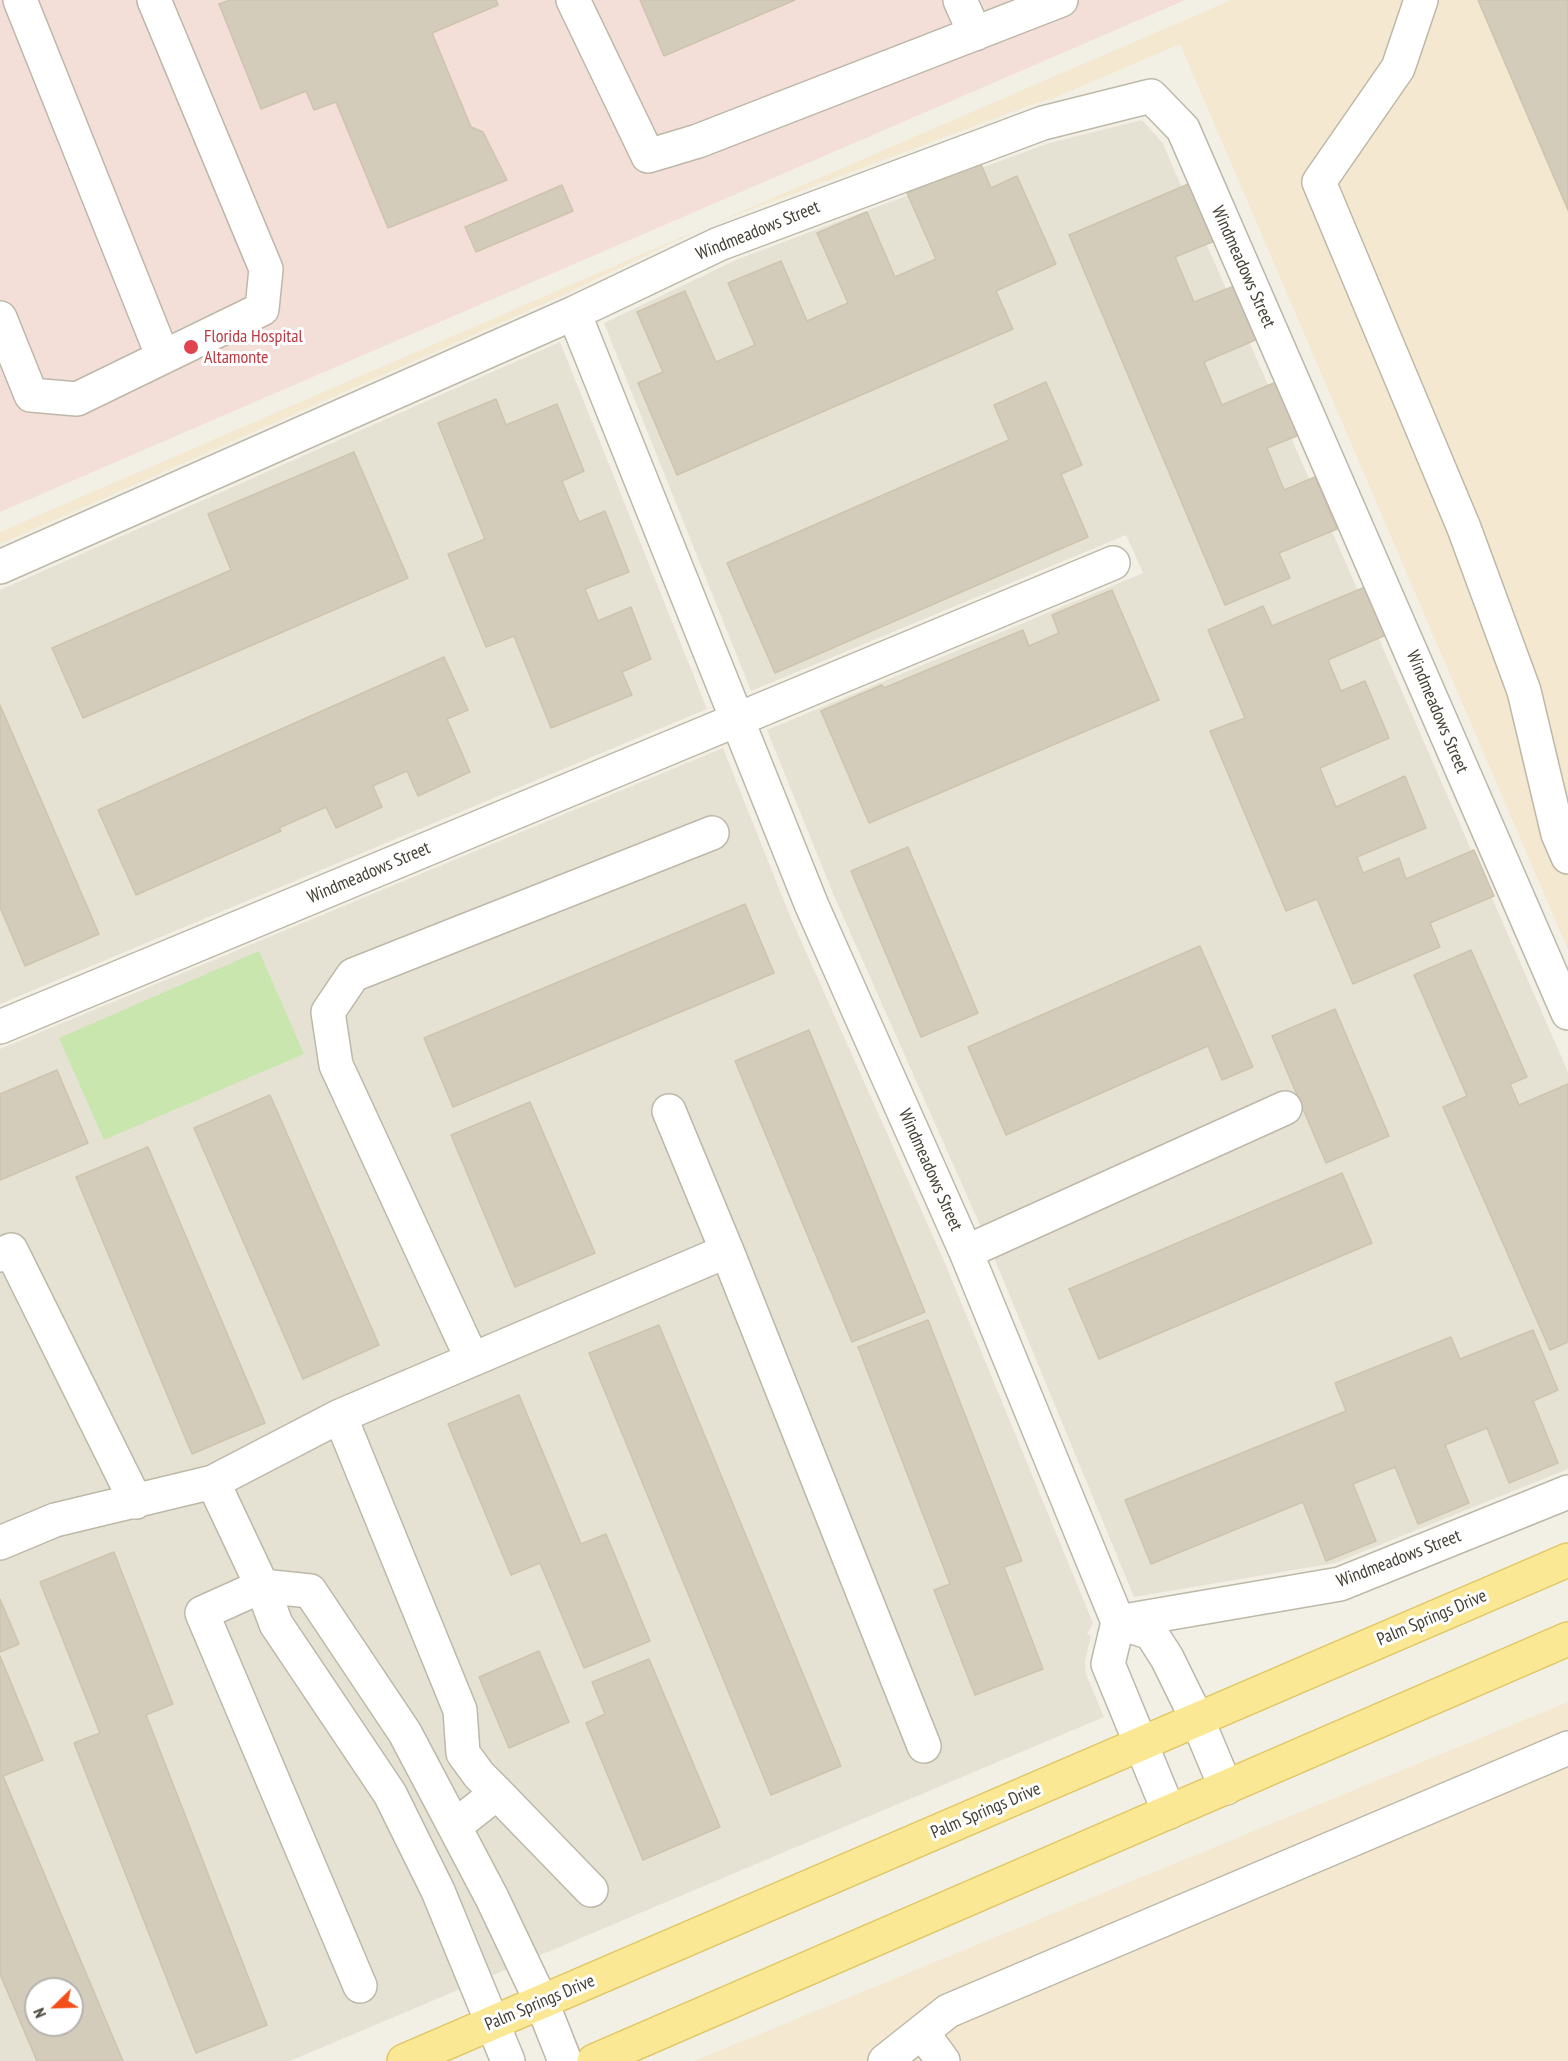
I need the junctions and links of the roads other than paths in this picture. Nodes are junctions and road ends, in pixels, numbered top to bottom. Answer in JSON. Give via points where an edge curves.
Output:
{"nodes":[{"id":1,"x":20,"y":0,"type":"edge"},
{"id":2,"x":154,"y":0,"type":"edge"},
{"id":3,"x":573,"y":0,"type":"edge"},
{"id":4,"x":960,"y":0,"type":"edge"},
{"id":5,"x":1061,"y":0,"type":"edge"},
{"id":6,"x":1421,"y":0,"type":"edge"},
{"id":7,"x":975,"y":34,"type":"junction"},
{"id":8,"x":574,"y":313,"type":"junction"},
{"id":9,"x":0,"y":318,"type":"edge"},
{"id":10,"x":163,"y":357,"type":"junction"},
{"id":11,"x":1113,"y":563,"type":"dead end"},
{"id":12,"x":0,"y":567,"type":"edge"},
{"id":13,"x":737,"y":719,"type":"junction"},
{"id":14,"x":712,"y":833,"type":"dead end"},
{"id":15,"x":1568,"y":857,"type":"edge"},
{"id":16,"x":1568,"y":1013,"type":"edge"},
{"id":17,"x":0,"y":1027,"type":"edge"},
{"id":18,"x":1285,"y":1108,"type":"dead end"},
{"id":19,"x":669,"y":1111,"type":"dead end"},
{"id":20,"x":727,"y":1251,"type":"junction"},
{"id":21,"x":966,"y":1252,"type":"junction"},
{"id":22,"x":0,"y":1255,"type":"edge"},
{"id":23,"x":472,"y":1359,"type":"junction"},
{"id":24,"x":340,"y":1416,"type":"junction"},
{"id":25,"x":213,"y":1482,"type":"junction"},
{"id":26,"x":1568,"y":1492,"type":"edge"},
{"id":27,"x":135,"y":1502,"type":"junction"},
{"id":28,"x":0,"y":1543,"type":"edge"},
{"id":29,"x":1568,"y":1560,"type":"edge"},
{"id":30,"x":262,"y":1586,"type":"junction"},
{"id":31,"x":1118,"y":1622,"type":"junction"},
{"id":32,"x":1568,"y":1639,"type":"edge"},
{"id":33,"x":1197,"y":1719,"type":"junction"},
{"id":34,"x":1141,"y":1744,"type":"junction"},
{"id":35,"x":924,"y":1746,"type":"dead end"},
{"id":36,"x":1568,"y":1748,"type":"edge"},
{"id":37,"x":1226,"y":1788,"type":"junction"},
{"id":38,"x":497,"y":1793,"type":"junction"},
{"id":39,"x":1169,"y":1812,"type":"junction"},
{"id":40,"x":459,"y":1835,"type":"junction"},
{"id":41,"x":424,"y":1863,"type":"junction"},
{"id":42,"x":591,"y":1890,"type":"dead end"},
{"id":43,"x":360,"y":1986,"type":"dead end"},
{"id":44,"x":542,"y":2003,"type":"junction"},
{"id":45,"x":492,"y":2024,"type":"junction"},
{"id":46,"x":922,"y":2032,"type":"junction"},
{"id":47,"x":404,"y":2061,"type":"edge"},
{"id":48,"x":508,"y":2061,"type":"edge"},
{"id":49,"x":565,"y":2061,"type":"edge"},
{"id":50,"x":594,"y":2061,"type":"edge"},
{"id":51,"x":885,"y":2061,"type":"edge"},
{"id":52,"x":943,"y":2061,"type":"edge"}],
"edges":[{"from":1,"to":10,"type":"street"},
{"from":2,"to":10,"type":"street","via":[[266,269],[262,309]]},
{"from":3,"to":7,"type":"street","via":[[648,156],[698,141]]},
{"from":4,"to":7,"type":"street"},
{"from":5,"to":7,"type":"street"},
{"from":6,"to":15,"type":"street","via":[[1398,68],[1319,182],[1464,528],[1524,691],[1558,834]]},
{"from":8,"to":12,"type":"street","name":"Windmeadows Street"},
{"from":8,"to":13,"type":"street","name":"Windmeadows Street"},
{"from":8,"to":16,"type":"street","name":"Windmeadows Street","via":[[719,244],[847,195],[1043,123],[1150,96],[1183,129]]},
{"from":9,"to":10,"type":"street","via":[[31,395],[77,399]]},
{"from":11,"to":13,"type":"street","name":"Windmeadows Street"},
{"from":13,"to":17,"type":"street","name":"Windmeadows Street"},
{"from":13,"to":21,"type":"street","name":"Windmeadows Street","via":[[812,906]]},
{"from":14,"to":23,"type":"street","via":[[353,975],[328,1012],[336,1065]]},
{"from":18,"to":21,"type":"street"},
{"from":19,"to":20,"type":"street"},
{"from":20,"to":23,"type":"street"},
{"from":20,"to":35,"type":"street"},
{"from":21,"to":31,"type":"street","name":"Windmeadows Street"},
{"from":22,"to":27,"type":"street","via":[[11,1250]]},
{"from":23,"to":24,"type":"street"},
{"from":24,"to":25,"type":"street"},
{"from":24,"to":38,"type":"street","via":[[459,1710],[463,1753]]},
{"from":25,"to":27,"type":"street"},
{"from":25,"to":30,"type":"street"},
{"from":26,"to":31,"type":"street","name":"Windmeadows Street","via":[[1340,1584]]},
{"from":27,"to":28,"type":"street","via":[[55,1520]]},
{"from":29,"to":33,"type":"main road","name":"Palm Springs Drive"},
{"from":30,"to":40,"type":"street","via":[[310,1591],[405,1732]]},
{"from":30,"to":41,"type":"street","via":[[276,1624],[390,1794]]},
{"from":30,"to":43,"type":"street","via":[[202,1613]]},
{"from":31,"to":33,"type":"street","via":[[1151,1633]]},
{"from":31,"to":34,"type":"street","via":[[1108,1664]]},
{"from":32,"to":37,"type":"main road"},
{"from":33,"to":34,"type":"main road","name":"Palm Springs Drive"},
{"from":33,"to":37,"type":"street"},
{"from":34,"to":39,"type":"street"},
{"from":34,"to":44,"type":"main road","name":"Palm Springs Drive"},
{"from":36,"to":46,"type":"street","via":[[948,2011]]},
{"from":37,"to":39,"type":"main road"},
{"from":38,"to":40,"type":"street"},
{"from":38,"to":42,"type":"street"},
{"from":39,"to":50,"type":"main road"},
{"from":40,"to":41,"type":"street"},
{"from":40,"to":44,"type":"street"},
{"from":41,"to":45,"type":"street"},
{"from":44,"to":45,"type":"main road","name":"Palm Springs Drive"},
{"from":44,"to":49,"type":"street"},
{"from":45,"to":47,"type":"main road","name":"Palm Springs Drive"},
{"from":45,"to":48,"type":"street"},
{"from":46,"to":51,"type":"street"},
{"from":46,"to":52,"type":"street"}]}
